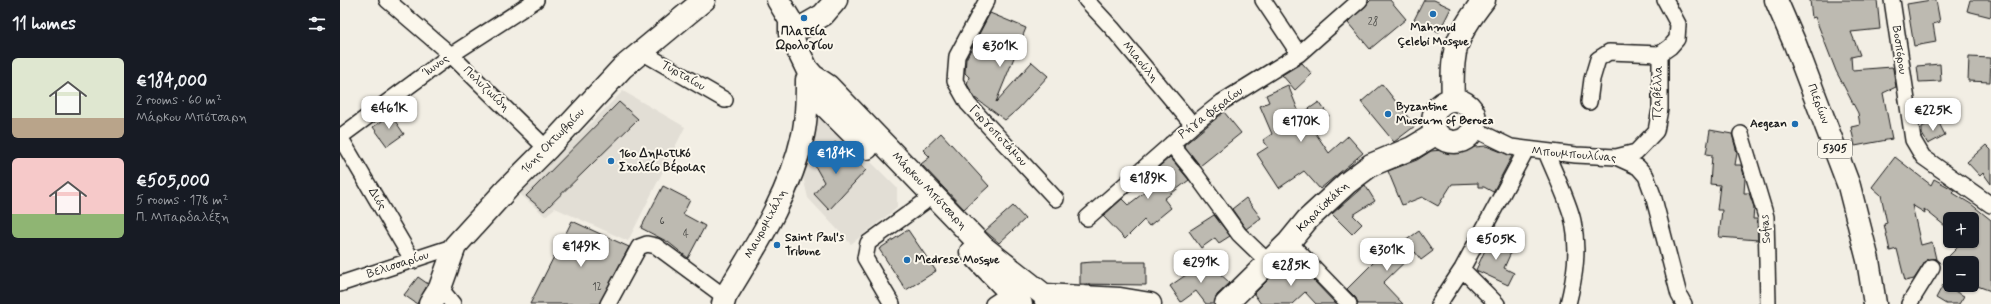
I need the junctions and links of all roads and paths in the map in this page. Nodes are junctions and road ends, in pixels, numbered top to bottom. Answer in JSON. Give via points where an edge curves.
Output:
{"nodes":[{"id":1,"x":387,"y":0,"type":"edge"},
{"id":2,"x":536,"y":0,"type":"edge"},
{"id":3,"x":704,"y":0,"type":"edge"},
{"id":4,"x":764,"y":0,"type":"edge"},
{"id":5,"x":778,"y":0,"type":"edge"},
{"id":6,"x":836,"y":0,"type":"edge"},
{"id":7,"x":987,"y":0,"type":"edge"},
{"id":8,"x":1086,"y":0,"type":"edge"},
{"id":9,"x":1263,"y":0,"type":"edge"},
{"id":10,"x":1360,"y":0,"type":"edge"},
{"id":11,"x":1484,"y":0,"type":"edge"},
{"id":12,"x":1665,"y":0,"type":"edge"},
{"id":13,"x":1776,"y":0,"type":"edge"},
{"id":14,"x":1892,"y":0,"type":"edge"},
{"id":15,"x":790,"y":34,"type":"junction"},
{"id":16,"x":640,"y":51,"type":"junction"},
{"id":17,"x":1299,"y":54,"type":"junction"},
{"id":18,"x":1660,"y":54,"type":"junction"},
{"id":19,"x":451,"y":55,"type":"junction"},
{"id":20,"x":810,"y":73,"type":"junction"},
{"id":21,"x":725,"y":100,"type":"dead end"},
{"id":22,"x":1453,"y":100,"type":"junction"},
{"id":23,"x":1589,"y":102,"type":"dead end"},
{"id":24,"x":1192,"y":125,"type":"junction"},
{"id":25,"x":1474,"y":129,"type":"junction"},
{"id":26,"x":1437,"y":133,"type":"junction"},
{"id":27,"x":1741,"y":134,"type":"dead end"},
{"id":28,"x":340,"y":137,"type":"edge"},
{"id":29,"x":1171,"y":144,"type":"junction"},
{"id":30,"x":547,"y":149,"type":"junction"},
{"id":31,"x":1526,"y":150,"type":"junction"},
{"id":32,"x":1546,"y":152,"type":"junction"},
{"id":33,"x":1616,"y":156,"type":"junction"},
{"id":34,"x":1056,"y":200,"type":"dead end"},
{"id":35,"x":923,"y":203,"type":"junction"},
{"id":36,"x":1991,"y":205,"type":"edge"},
{"id":37,"x":1086,"y":218,"type":"dead end"},
{"id":38,"x":1289,"y":242,"type":"junction"},
{"id":39,"x":456,"y":246,"type":"junction"},
{"id":40,"x":413,"y":261,"type":"junction"},
{"id":41,"x":1268,"y":262,"type":"junction"},
{"id":42,"x":1932,"y":267,"type":"dead end"},
{"id":43,"x":1462,"y":269,"type":"junction"},
{"id":44,"x":340,"y":284,"type":"edge"},
{"id":45,"x":441,"y":299,"type":"edge"},
{"id":46,"x":1045,"y":299,"type":"edge"},
{"id":47,"x":724,"y":300,"type":"edge"},
{"id":48,"x":1008,"y":300,"type":"edge"},
{"id":49,"x":1680,"y":301,"type":"edge"},
{"id":50,"x":608,"y":304,"type":"edge"},
{"id":51,"x":892,"y":304,"type":"edge"},
{"id":52,"x":1150,"y":304,"type":"edge"},
{"id":53,"x":1226,"y":304,"type":"edge"},
{"id":54,"x":1349,"y":304,"type":"edge"},
{"id":55,"x":1439,"y":304,"type":"edge"},
{"id":56,"x":1497,"y":304,"type":"edge"},
{"id":57,"x":1568,"y":304,"type":"edge"},
{"id":58,"x":1768,"y":304,"type":"edge"},
{"id":59,"x":1875,"y":304,"type":"edge"},
{"id":60,"x":1909,"y":304,"type":"edge"}],
"edges":[{"from":1,"to":19,"type":"street","name":"Πολυζωίδη"},
{"from":2,"to":19,"type":"street","name":"Ίωνος"},
{"from":3,"to":16,"type":"street","name":"16ης Οκτωβρίου"},
{"from":4,"to":15,"type":"street","via":[[780,27]]},
{"from":5,"to":15,"type":"street","via":[[790,20]]},
{"from":6,"to":15,"type":"street","via":[[823,15]]},
{"from":7,"to":34,"type":"street","name":"Γοργοποτάμου","via":[[957,56],[955,81],[968,104]]},
{"from":8,"to":24,"type":"street","name":"Μιαούλη"},
{"from":9,"to":17,"type":"street"},
{"from":10,"to":17,"type":"street","name":"Ρήγα Φεραίου"},
{"from":11,"to":22,"type":"street","via":[[1460,35],[1455,49],[1452,72]]},
{"from":12,"to":18,"type":"street","via":[[1678,24],[1677,39],[1670,48]]},
{"from":13,"to":59,"type":"street","name":"Πιερίων","number":"5305","via":[[1849,186],[1868,260]]},
{"from":14,"to":36,"type":"street","name":"Βοσπόρου","via":[[1912,140],[1923,157]]},
{"from":15,"to":20,"type":"street","name":"Μάρκου Μπότσαρη"},
{"from":16,"to":21,"type":"street","name":"Τυρταίου"},
{"from":16,"to":30,"type":"street","name":"16ης Οκτωβρίου"},
{"from":17,"to":24,"type":"street","name":"Ρήγα Φεραίου","via":[[1222,102]]},
{"from":18,"to":23,"type":"street","via":[[1609,52],[1598,59]]},
{"from":18,"to":33,"type":"street","name":"Τζαβέλλα","via":[[1660,109],[1656,131],[1636,152]]},
{"from":19,"to":28,"type":"street","name":"Ίωνος"},
{"from":19,"to":30,"type":"street","name":"Πολυζωίδη"},
{"from":20,"to":35,"type":"street","name":"Μάρκου Μπότσαρη","via":[[815,96]]},
{"from":20,"to":46,"type":"street","name":"Μάρκου Μπότσαρη","via":[[828,86],[983,247]]},
{"from":20,"to":47,"type":"street","name":"Μαυρομιχάλη","via":[[803,135],[794,167],[781,198]]},
{"from":22,"to":25,"type":"street","via":[[1462,101],[1473,110],[1476,122]]},
{"from":22,"to":26,"type":"street","via":[[1446,101],[1435,111],[1433,125]]},
{"from":24,"to":29,"type":"street","name":"Ρήγα Φεραίου"},
{"from":25,"to":26,"type":"street","via":[[1468,137],[1455,142],[1442,138]]},
{"from":25,"to":31,"type":"street","name":"Μπουμπουλίνας","via":[[1511,147]]},
{"from":26,"to":38,"type":"street","name":"Καραϊσκάκη","via":[[1412,148],[1371,165],[1307,220]]},
{"from":27,"to":58,"type":"street","name":"Sofias","via":[[1766,217]]},
{"from":28,"to":40,"type":"street","name":"Διός"},
{"from":29,"to":37,"type":"street","name":"Ρήγα Φεραίου"},
{"from":29,"to":41,"type":"street","via":[[1239,234]]},
{"from":30,"to":39,"type":"street","name":"16ης Οκτωβρίου"},
{"from":31,"to":32,"type":"street","name":"Μπουμπουλίνας"},
{"from":31,"to":43,"type":"street"},
{"from":32,"to":33,"type":"street","name":"Μπουμπουλίνας"},
{"from":32,"to":57,"type":"street","via":[[1573,220],[1575,274]]},
{"from":33,"to":49,"type":"street","name":"Μπουμπουλίνας","via":[[1638,167],[1646,176]]},
{"from":35,"to":48,"type":"street","name":"Μάρκου Μπότσαρη"},
{"from":35,"to":51,"type":"street","via":[[868,243],[865,258]]},
{"from":38,"to":41,"type":"street","name":"Καραϊσκάκη"},
{"from":38,"to":54,"type":"street"},
{"from":39,"to":40,"type":"street","name":"Βελισσαρίου"},
{"from":39,"to":45,"type":"street","name":"16ης Οκτωβρίου"},
{"from":40,"to":44,"type":"street","name":"Βελισσαρίου"},
{"from":41,"to":53,"type":"street","name":"Καραϊσκάκη"},
{"from":42,"to":60,"type":"street"},
{"from":43,"to":55,"type":"street"},
{"from":43,"to":56,"type":"street"},
{"from":46,"to":52,"type":"street","via":[[1120,299]]},
{"from":47,"to":50,"type":"street","via":[[656,246],[647,244],[639,247]]}]}
